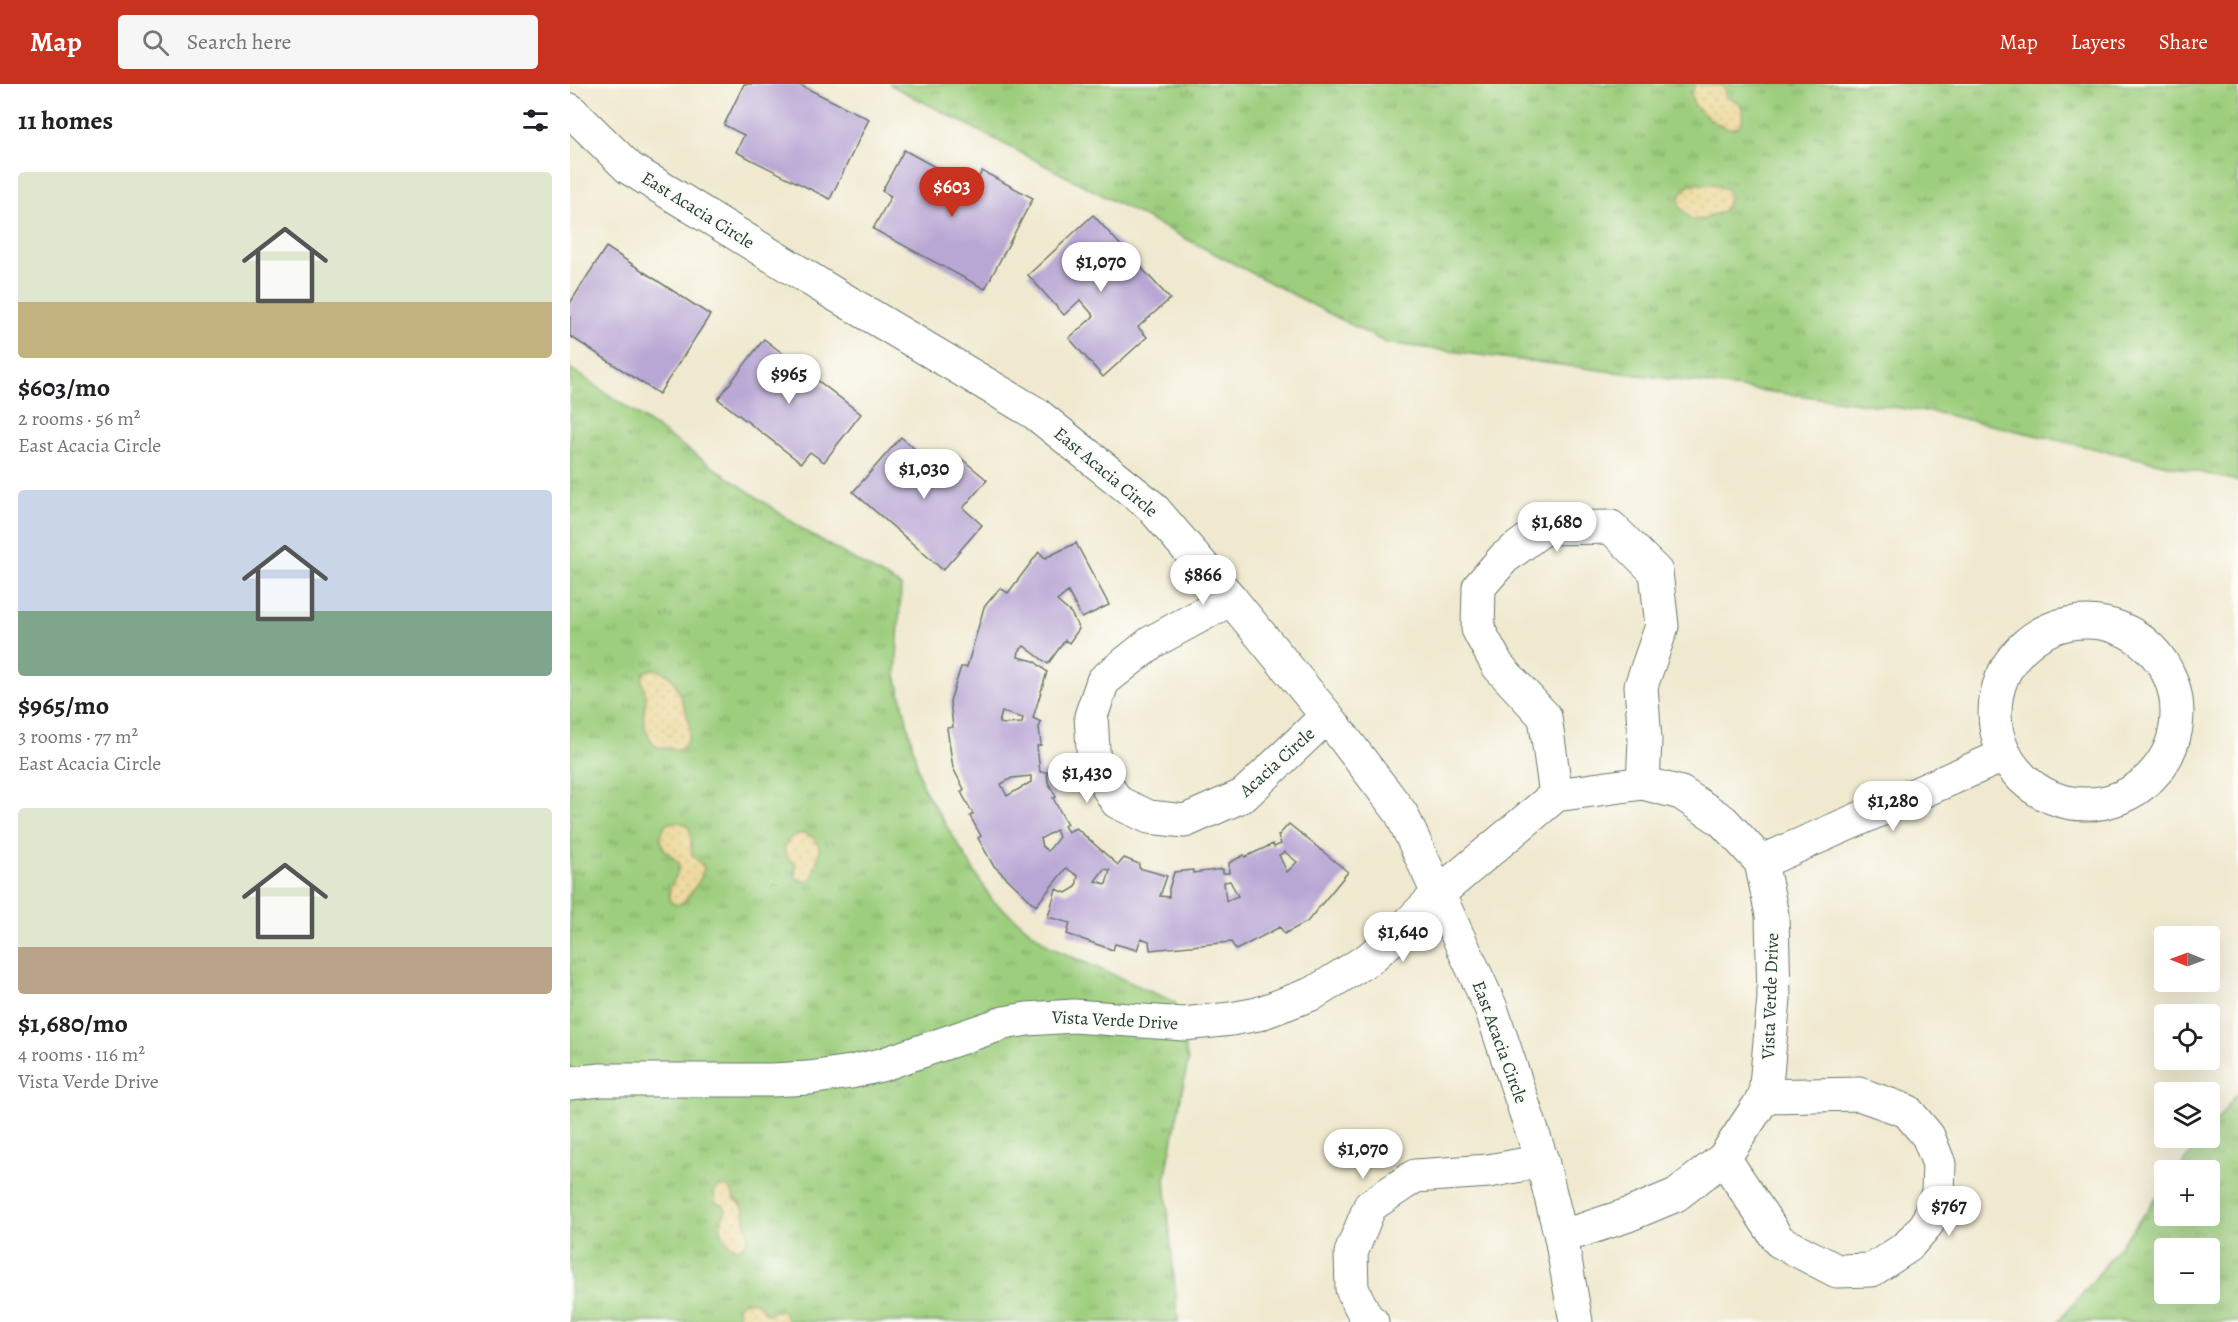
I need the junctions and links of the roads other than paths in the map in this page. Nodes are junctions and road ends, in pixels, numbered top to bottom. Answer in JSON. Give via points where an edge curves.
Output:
{"nodes":[{"id":1,"x":570,"y":110,"type":"edge"},
{"id":2,"x":1231,"y":599,"type":"junction"},
{"id":3,"x":1328,"y":716,"type":"junction"},
{"id":4,"x":2005,"y":755,"type":"junction"},
{"id":5,"x":1643,"y":783,"type":"junction"},
{"id":6,"x":1556,"y":795,"type":"junction"},
{"id":7,"x":1761,"y":862,"type":"junction"},
{"id":8,"x":1439,"y":893,"type":"junction"},
{"id":9,"x":570,"y":1083,"type":"edge"},
{"id":10,"x":1765,"y":1096,"type":"junction"},
{"id":11,"x":1724,"y":1158,"type":"junction"},
{"id":12,"x":1542,"y":1161,"type":"junction"},
{"id":13,"x":1561,"y":1237,"type":"junction"},
{"id":14,"x":1566,"y":1319,"type":"edge"},
{"id":15,"x":1372,"y":1322,"type":"edge"}],
"edges":[{"from":1,"to":2,"type":"street","name":"East Acacia Circle","via":[[629,168],[1035,413],[1151,506]]},
{"from":2,"to":3,"type":"street","name":"East Acacia Circle"},
{"from":2,"to":3,"type":"street","name":"Acacia Circle","via":[[1152,642],[1102,681],[1091,716],[1094,765],[1117,802],[1149,817],[1185,821],[1244,795]]},
{"from":3,"to":8,"type":"street","name":"East Acacia Circle","via":[[1401,813]]},
{"from":4,"to":4,"type":"street","via":[[2023,780],[2048,797],[2078,804],[2109,801],[2137,789],[2159,767],[2173,740],[2177,709],[2170,678],[2155,653],[2133,634],[2105,623],[2076,622],[2048,629],[2023,646],[2006,669],[1996,697],[1996,727]]},
{"from":4,"to":7,"type":"street"},
{"from":5,"to":6,"type":"street"},
{"from":5,"to":6,"type":"street","via":[[1641,686],[1662,627],[1656,572],[1611,527],[1544,528],[1504,558],[1479,587],[1478,629],[1498,666],[1545,717]]},
{"from":5,"to":7,"type":"street","via":[[1681,792],[1723,820]]},
{"from":6,"to":8,"type":"street","name":"Vista Verde Drive"},
{"from":7,"to":10,"type":"street","name":"Vista Verde Drive","via":[[1772,915],[1774,998]]},
{"from":8,"to":9,"type":"street","name":"Vista Verde Drive","via":[[1370,958],[1314,993],[1258,1014],[1184,1024],[1074,1016],[1027,1019],[1004,1023],[881,1065],[809,1078]]},
{"from":8,"to":12,"type":"street","name":"East Acacia Circle","via":[[1491,1008]]},
{"from":10,"to":11,"type":"street","name":"Vista Verde Drive"},
{"from":10,"to":11,"type":"street","via":[[1859,1094],[1906,1111],[1928,1136],[1939,1164],[1938,1192],[1927,1224],[1907,1247],[1872,1270],[1837,1271],[1779,1241]]},
{"from":11,"to":13,"type":"street","name":"Vista Verde Drive","via":[[1676,1196]]},
{"from":12,"to":13,"type":"street","name":"East Acacia Circle"},
{"from":12,"to":15,"type":"street","via":[[1490,1171],[1415,1176],[1370,1206],[1351,1254],[1352,1289]]},
{"from":13,"to":14,"type":"street","name":"East Acacia Circle"}]}
